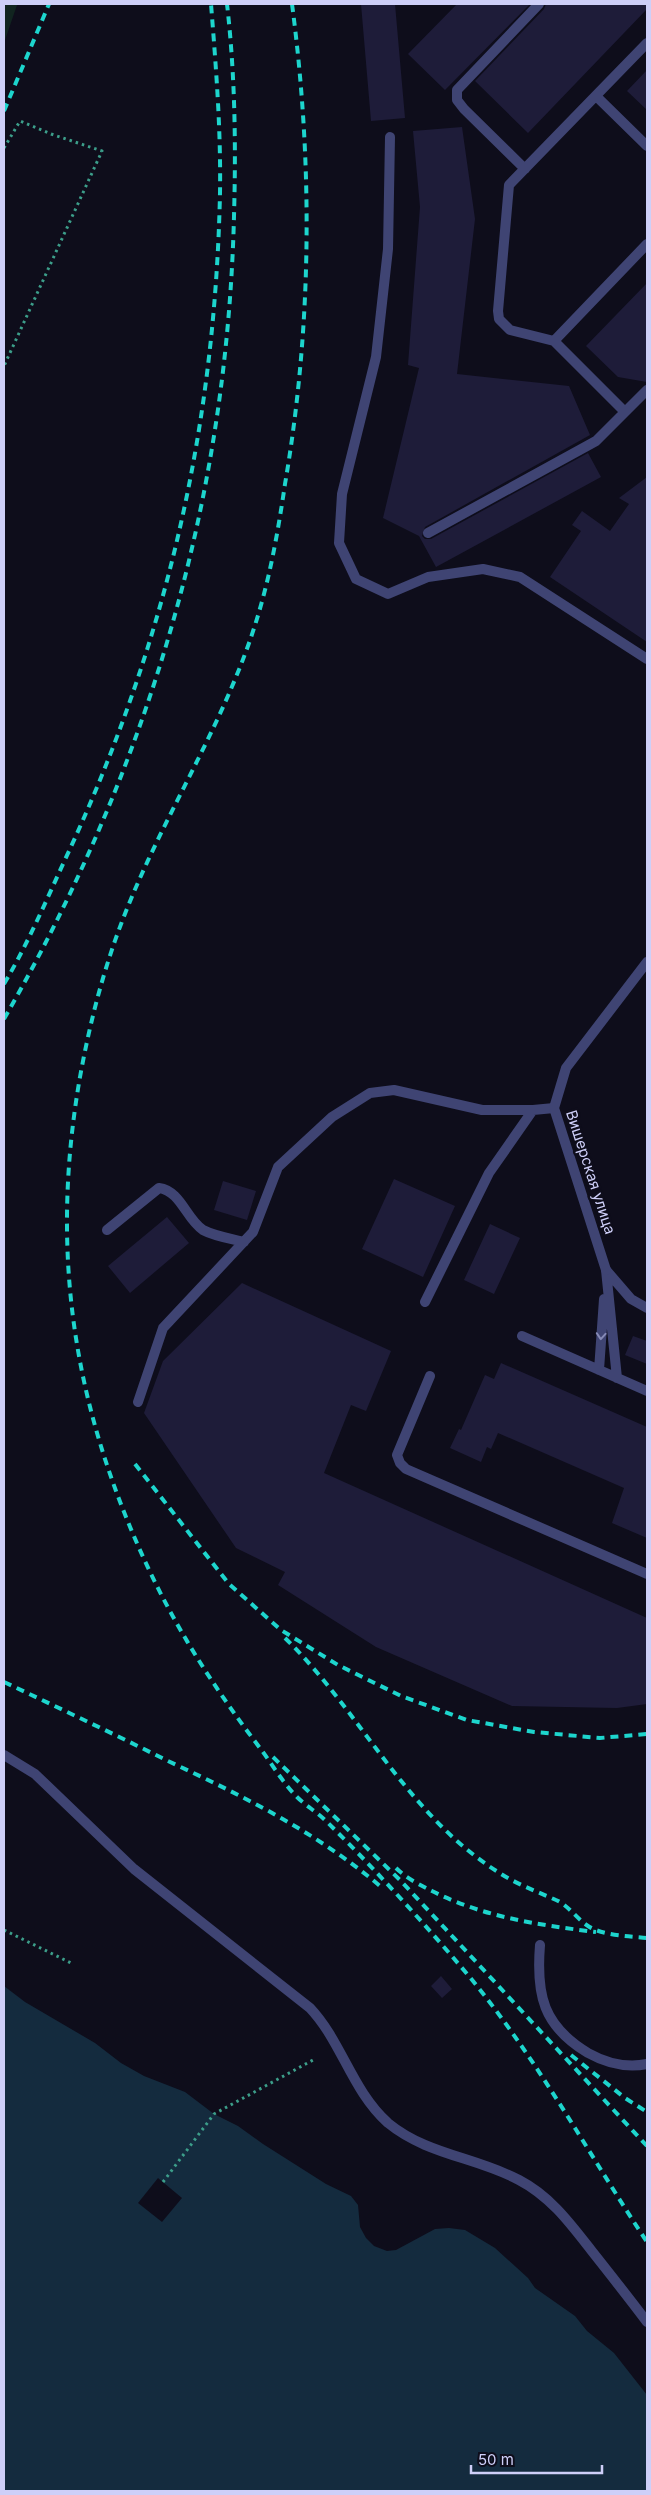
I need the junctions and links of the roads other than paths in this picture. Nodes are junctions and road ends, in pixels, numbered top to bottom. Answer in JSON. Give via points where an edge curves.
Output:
{"nodes":[{"id":1,"x":539,"y":4,"type":"edge"},
{"id":2,"x":647,"y":43,"type":"edge"},
{"id":3,"x":596,"y":96,"type":"junction"},
{"id":4,"x":390,"y":138,"type":"dead end"},
{"id":5,"x":647,"y":146,"type":"edge"},
{"id":6,"x":525,"y":169,"type":"junction"},
{"id":7,"x":647,"y":244,"type":"edge"},
{"id":8,"x":554,"y":341,"type":"junction"},
{"id":9,"x":647,"y":390,"type":"edge"},
{"id":10,"x":625,"y":412,"type":"junction"},
{"id":11,"x":428,"y":533,"type":"dead end"},
{"id":12,"x":647,"y":659,"type":"edge"},
{"id":13,"x":647,"y":962,"type":"edge"},
{"id":14,"x":554,"y":1108,"type":"junction"},
{"id":15,"x":533,"y":1110,"type":"junction"},
{"id":16,"x":107,"y":1230,"type":"dead end"},
{"id":17,"x":244,"y":1242,"type":"junction"},
{"id":18,"x":606,"y":1270,"type":"junction"},
{"id":19,"x":425,"y":1302,"type":"dead end"},
{"id":20,"x":647,"y":1308,"type":"edge"},
{"id":21,"x":522,"y":1336,"type":"dead end"},
{"id":22,"x":599,"y":1370,"type":"junction"},
{"id":23,"x":430,"y":1376,"type":"dead end"},
{"id":24,"x":617,"y":1378,"type":"junction"},
{"id":25,"x":647,"y":1391,"type":"edge"},
{"id":26,"x":138,"y":1402,"type":"dead end"},
{"id":27,"x":647,"y":1574,"type":"edge"},
{"id":28,"x":4,"y":1755,"type":"edge"},
{"id":29,"x":540,"y":1945,"type":"dead end"},
{"id":30,"x":647,"y":2064,"type":"edge"},
{"id":31,"x":647,"y":2322,"type":"edge"}],
"edges":[{"from":1,"to":6,"type":"street","via":[[457,90],[457,100],[464,109]]},
{"from":2,"to":3,"type":"street"},
{"from":3,"to":5,"type":"street"},
{"from":3,"to":6,"type":"street"},
{"from":4,"to":12,"type":"street","via":[[388,248],[376,356],[342,494],[339,543],[356,579],[388,594],[428,577],[482,569],[520,577]]},
{"from":6,"to":8,"type":"street","via":[[509,185],[499,319],[510,330]]},
{"from":7,"to":8,"type":"street"},
{"from":8,"to":10,"type":"street"},
{"from":9,"to":10,"type":"street"},
{"from":10,"to":11,"type":"street","via":[[596,441]]},
{"from":13,"to":14,"type":"street","name":"Вишерская улица","via":[[566,1068]]},
{"from":14,"to":15,"type":"street"},
{"from":14,"to":18,"type":"street","name":"Вишерская улица"},
{"from":15,"to":17,"type":"street","via":[[482,1110],[394,1090],[370,1092],[332,1117],[278,1166],[253,1232]]},
{"from":15,"to":19,"type":"street","via":[[489,1173]]},
{"from":16,"to":17,"type":"street","via":[[159,1188],[174,1195],[203,1229]]},
{"from":17,"to":26,"type":"street","via":[[163,1328]]},
{"from":18,"to":20,"type":"street","via":[[631,1299]]},
{"from":18,"to":22,"type":"street","one_way":true},
{"from":18,"to":24,"type":"street"},
{"from":21,"to":22,"type":"street"},
{"from":22,"to":24,"type":"street"},
{"from":23,"to":27,"type":"street","via":[[397,1455],[406,1469]]},
{"from":24,"to":25,"type":"street"},
{"from":28,"to":31,"type":"street","via":[[35,1774],[134,1869],[310,2008],[330,2033],[361,2092],[390,2124],[437,2151],[506,2173],[546,2198],[564,2215]]},
{"from":29,"to":30,"type":"street","via":[[539,1982],[550,2017],[560,2033],[596,2058],[624,2065]]}]}
